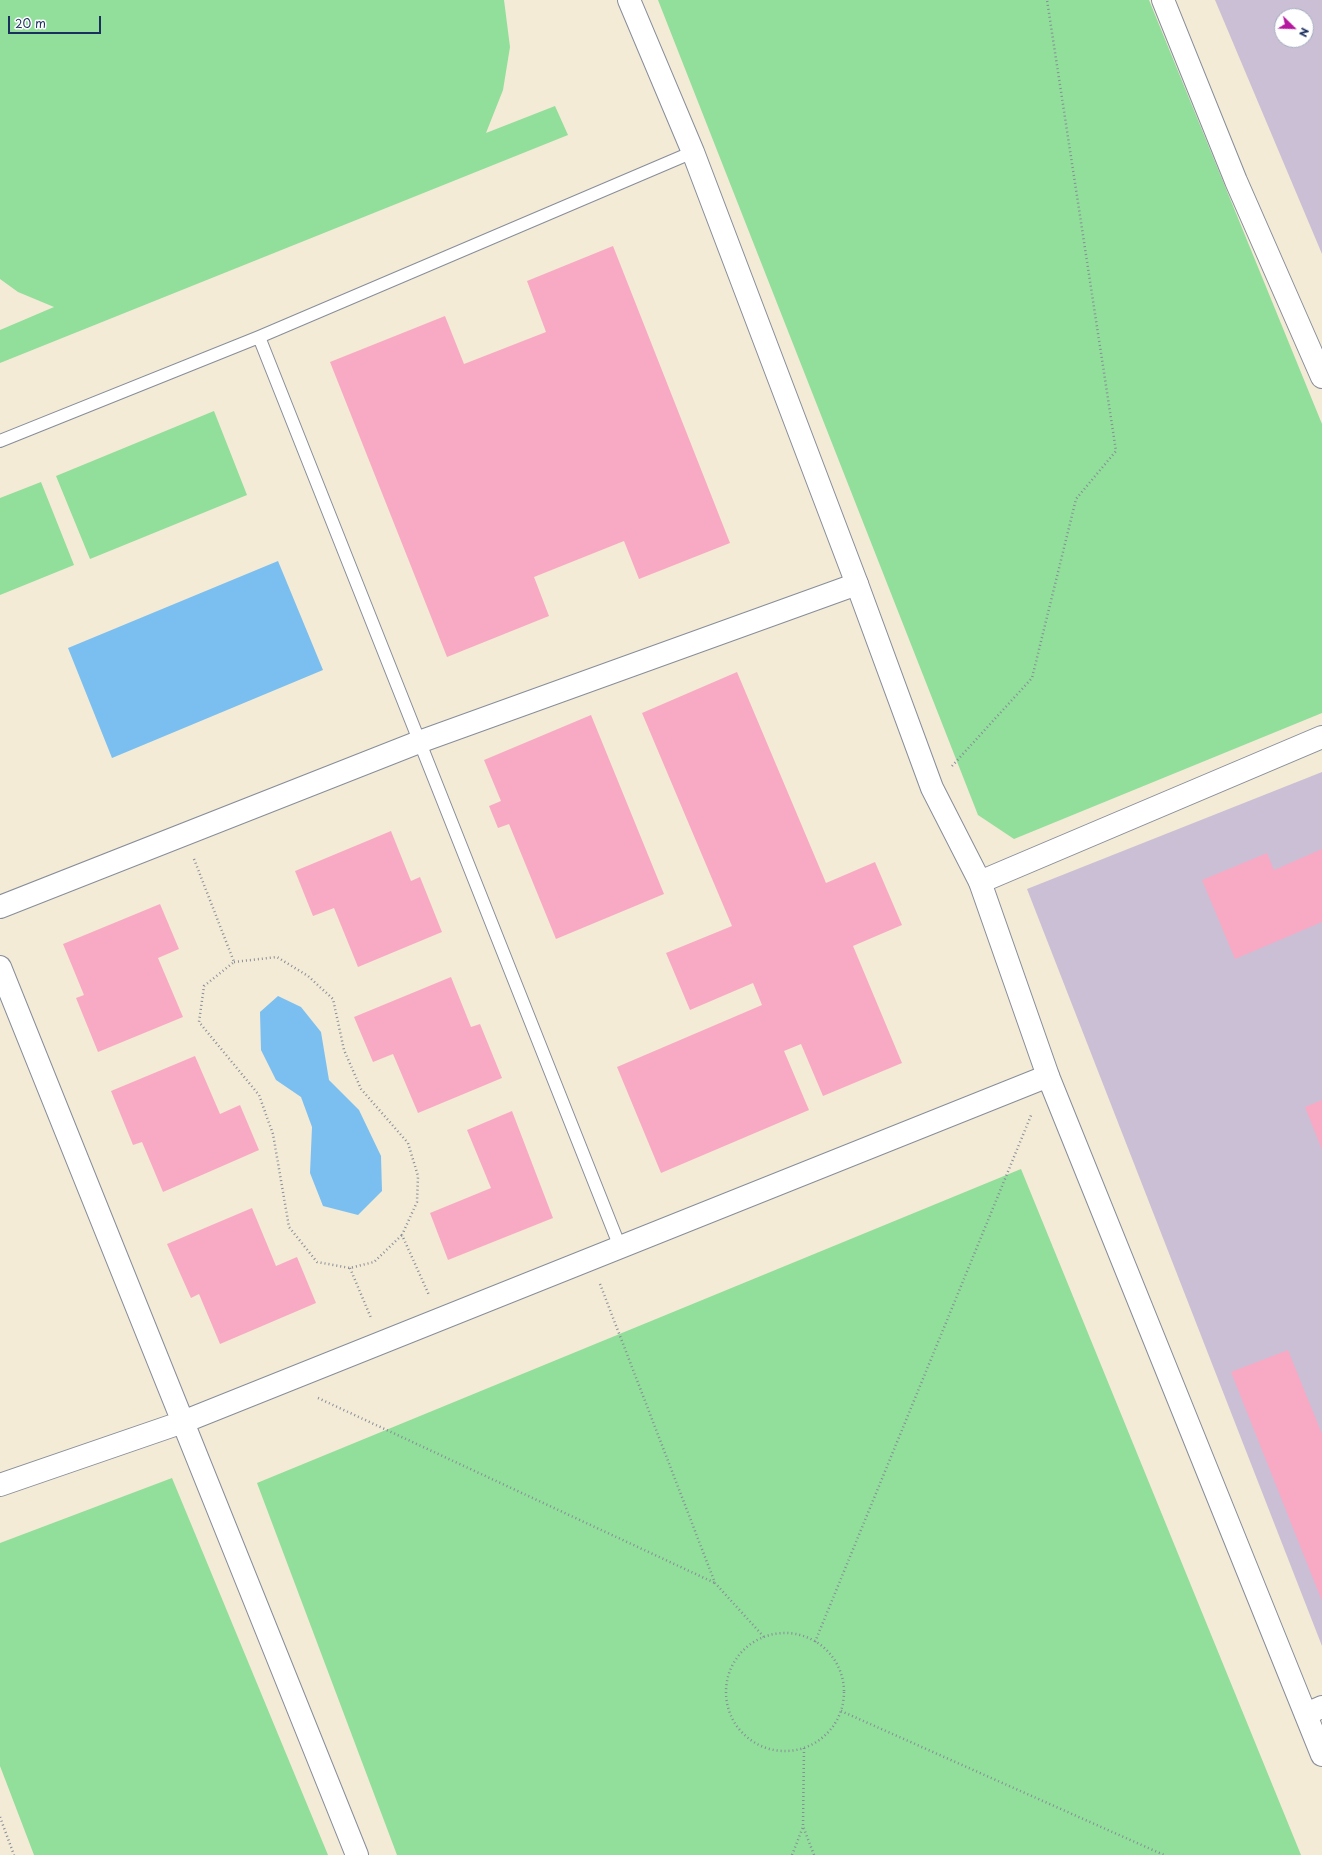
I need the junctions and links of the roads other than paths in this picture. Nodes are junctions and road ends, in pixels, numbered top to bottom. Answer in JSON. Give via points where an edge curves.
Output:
{"nodes":[{"id":1,"x":629,"y":0,"type":"edge"},
{"id":2,"x":1163,"y":0,"type":"edge"},
{"id":3,"x":693,"y":152,"type":"junction"},
{"id":4,"x":258,"y":337,"type":"junction"},
{"id":5,"x":1322,"y":377,"type":"edge"},
{"id":6,"x":0,"y":441,"type":"edge"},
{"id":7,"x":857,"y":584,"type":"junction"},
{"id":8,"x":1322,"y":737,"type":"edge"},
{"id":9,"x":419,"y":742,"type":"junction"},
{"id":10,"x":980,"y":882,"type":"junction"},
{"id":11,"x":0,"y":907,"type":"edge"},
{"id":12,"x":0,"y":967,"type":"edge"},
{"id":13,"x":1048,"y":1076,"type":"junction"},
{"id":14,"x":620,"y":1247,"type":"junction"},
{"id":15,"x":182,"y":1422,"type":"junction"},
{"id":16,"x":0,"y":1485,"type":"edge"},
{"id":17,"x":1314,"y":1711,"type":"edge"},
{"id":18,"x":1322,"y":1755,"type":"edge"},
{"id":19,"x":357,"y":1855,"type":"edge"}],
"edges":[{"from":1,"to":3,"type":"street"},
{"from":2,"to":5,"type":"street","via":[[1236,181]]},
{"from":3,"to":4,"type":"lane"},
{"from":3,"to":7,"type":"street"},
{"from":4,"to":6,"type":"lane"},
{"from":4,"to":9,"type":"lane"},
{"from":7,"to":9,"type":"street"},
{"from":7,"to":10,"type":"street","via":[[932,788]]},
{"from":8,"to":10,"type":"street"},
{"from":9,"to":11,"type":"street"},
{"from":9,"to":14,"type":"lane"},
{"from":10,"to":13,"type":"street"},
{"from":12,"to":15,"type":"street"},
{"from":13,"to":14,"type":"street"},
{"from":13,"to":17,"type":"street"},
{"from":14,"to":15,"type":"street"},
{"from":15,"to":16,"type":"street"},
{"from":15,"to":19,"type":"street"},
{"from":17,"to":18,"type":"street"}]}
